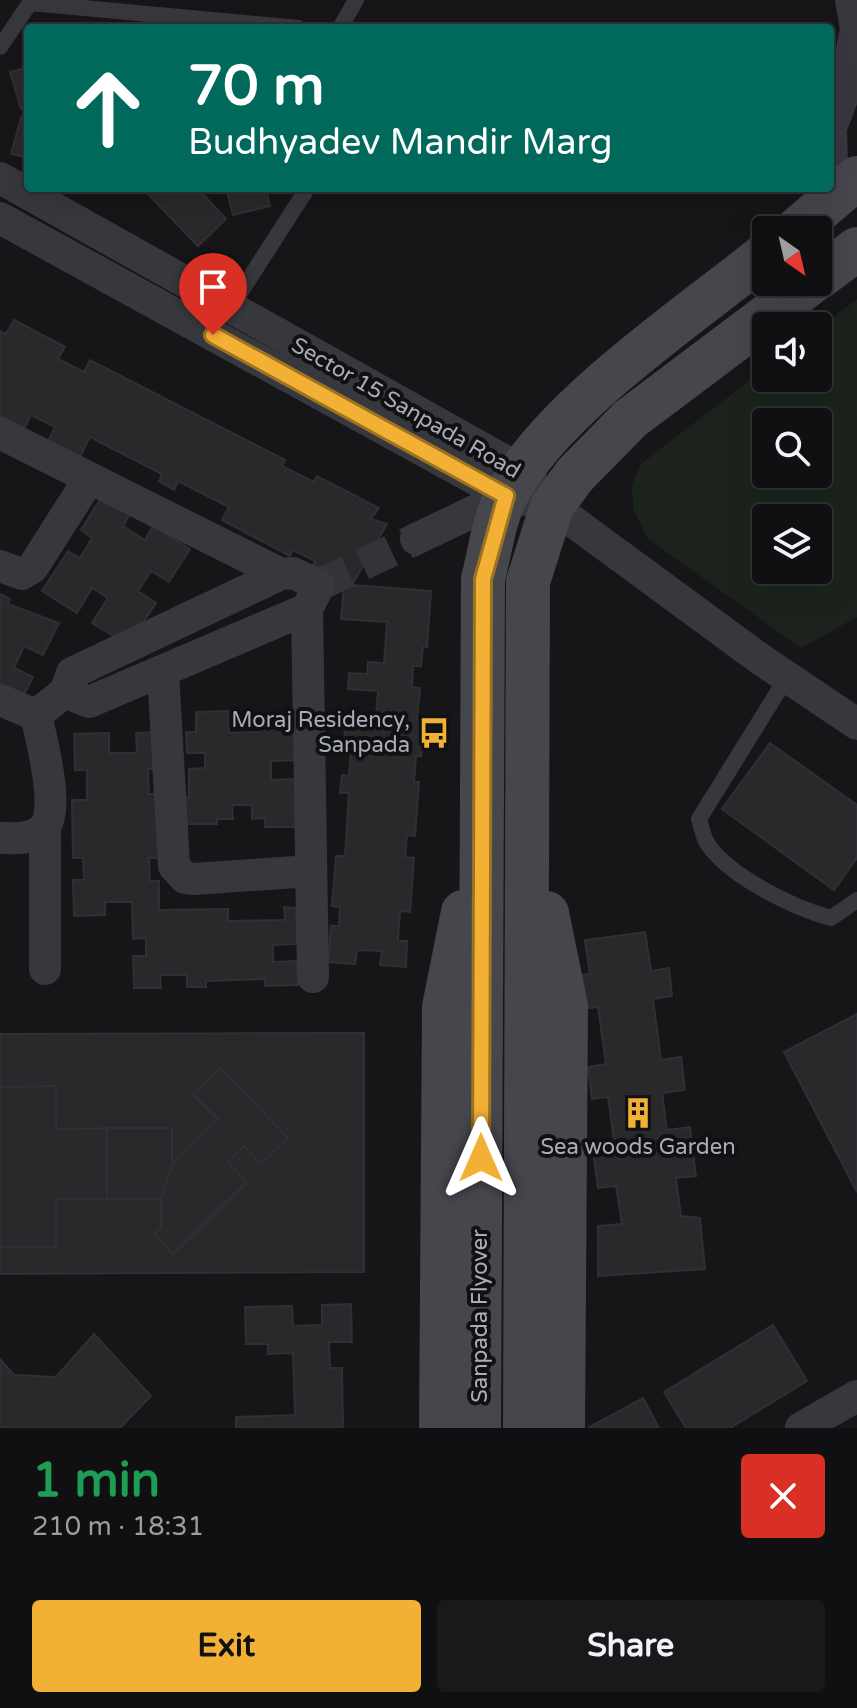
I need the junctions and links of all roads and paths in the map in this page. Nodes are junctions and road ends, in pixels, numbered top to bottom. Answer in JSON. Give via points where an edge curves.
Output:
{"nodes":[{"id":1,"x":356,"y":0,"type":"edge"},
{"id":2,"x":851,"y":0,"type":"edge"},
{"id":3,"x":31,"y":2,"type":"edge"},
{"id":4,"x":257,"y":24,"type":"edge"},
{"id":5,"x":342,"y":24,"type":"edge"},
{"id":6,"x":0,"y":47,"type":"edge"},
{"id":7,"x":834,"y":120,"type":"edge"},
{"id":8,"x":834,"y":166,"type":"edge"},
{"id":9,"x":0,"y":178,"type":"edge"},
{"id":10,"x":852,"y":183,"type":"edge"},
{"id":11,"x":24,"y":191,"type":"edge"},
{"id":12,"x":25,"y":192,"type":"edge"},
{"id":13,"x":305,"y":192,"type":"edge"},
{"id":14,"x":813,"y":216,"type":"edge"},
{"id":15,"x":0,"y":218,"type":"edge"},
{"id":16,"x":857,"y":249,"type":"edge"},
{"id":17,"x":752,"y":265,"type":"edge"},
{"id":18,"x":832,"y":268,"type":"edge"},
{"id":19,"x":793,"y":296,"type":"edge"},
{"id":20,"x":231,"y":307,"type":"junction"},
{"id":21,"x":0,"y":433,"type":"edge"},
{"id":22,"x":89,"y":479,"type":"junction"},
{"id":23,"x":513,"y":483,"type":"junction"},
{"id":24,"x":552,"y":506,"type":"junction"},
{"id":25,"x":416,"y":539,"type":"tunnel mouth"},
{"id":26,"x":0,"y":566,"type":"edge"},
{"id":27,"x":281,"y":574,"type":"junction"},
{"id":28,"x":307,"y":609,"type":"junction"},
{"id":29,"x":163,"y":671,"type":"junction"},
{"id":30,"x":787,"y":677,"type":"junction"},
{"id":31,"x":65,"y":692,"type":"junction"},
{"id":32,"x":0,"y":700,"type":"edge"},
{"id":33,"x":36,"y":715,"type":"junction"},
{"id":34,"x":857,"y":724,"type":"edge"},
{"id":35,"x":483,"y":820,"type":"junction"},
{"id":36,"x":528,"y":821,"type":"junction"},
{"id":37,"x":45,"y":829,"type":"junction"},
{"id":38,"x":0,"y":838,"type":"edge"},
{"id":39,"x":311,"y":871,"type":"junction"},
{"id":40,"x":857,"y":900,"type":"edge"},
{"id":41,"x":45,"y":969,"type":"dead end"},
{"id":42,"x":313,"y":977,"type":"dead end"},
{"id":43,"x":852,"y":1409,"type":"edge"},
{"id":44,"x":441,"y":1428,"type":"edge"},
{"id":45,"x":479,"y":1428,"type":"edge"},
{"id":46,"x":525,"y":1428,"type":"edge"},
{"id":47,"x":563,"y":1428,"type":"edge"},
{"id":48,"x":801,"y":1428,"type":"edge"}],
"edges":[{"from":1,"to":5,"type":"lane"},
{"from":2,"to":7,"type":"street","via":[[856,29]]},
{"from":3,"to":4,"type":"lane"},
{"from":3,"to":6,"type":"lane"},
{"from":8,"to":10,"type":"street"},
{"from":9,"to":11,"type":"street","name":"Sector 15 Sanpada Road"},
{"from":10,"to":14,"type":"main road"},
{"from":12,"to":20,"type":"street","name":"Sector 15 Sanpada Road"},
{"from":13,"to":20,"type":"lane"},
{"from":15,"to":23,"type":"street","name":"Sector 15 Sanpada Road"},
{"from":16,"to":18,"type":"main road"},
{"from":17,"to":23,"type":"main road","via":[[599,387]]},
{"from":19,"to":24,"type":"main road","via":[[630,419]]},
{"from":20,"to":23,"type":"street","name":"Sector 15 Sanpada Road"},
{"from":21,"to":22,"type":"street"},
{"from":22,"to":26,"type":"street","via":[[33,567],[22,574]]},
{"from":22,"to":27,"type":"street"},
{"from":23,"to":24,"type":"street","name":"Sector 15 Sanpada Road"},
{"from":23,"to":25,"type":"street"},
{"from":23,"to":35,"type":"main road","via":[[483,579]]},
{"from":24,"to":30,"type":"street"},
{"from":24,"to":36,"type":"main road","via":[[528,582]]},
{"from":27,"to":28,"type":"street","via":[[293,573],[319,585]]},
{"from":27,"to":31,"type":"street","via":[[72,673]]},
{"from":28,"to":29,"type":"street"},
{"from":28,"to":39,"type":"street"},
{"from":29,"to":31,"type":"street","via":[[89,702]]},
{"from":29,"to":39,"type":"street","via":[[174,866],[185,878],[194,879]]},
{"from":30,"to":34,"type":"street"},
{"from":30,"to":40,"type":"lane","via":[[699,819],[705,841],[721,859],[796,909],[831,918]]},
{"from":31,"to":33,"type":"street"},
{"from":32,"to":33,"type":"street"},
{"from":33,"to":37,"type":"street","via":[[51,798]]},
{"from":35,"to":44,"type":"main road","via":[[444,1007]]},
{"from":35,"to":45,"type":"main road","name":"Sanpada Flyover"},
{"from":36,"to":46,"type":"main road","name":"Sanpada Flyover"},
{"from":36,"to":47,"type":"main road","via":[[566,1006]]},
{"from":37,"to":38,"type":"street","via":[[29,838]]},
{"from":37,"to":41,"type":"street"},
{"from":39,"to":42,"type":"street"},
{"from":43,"to":48,"type":"street"}]}
